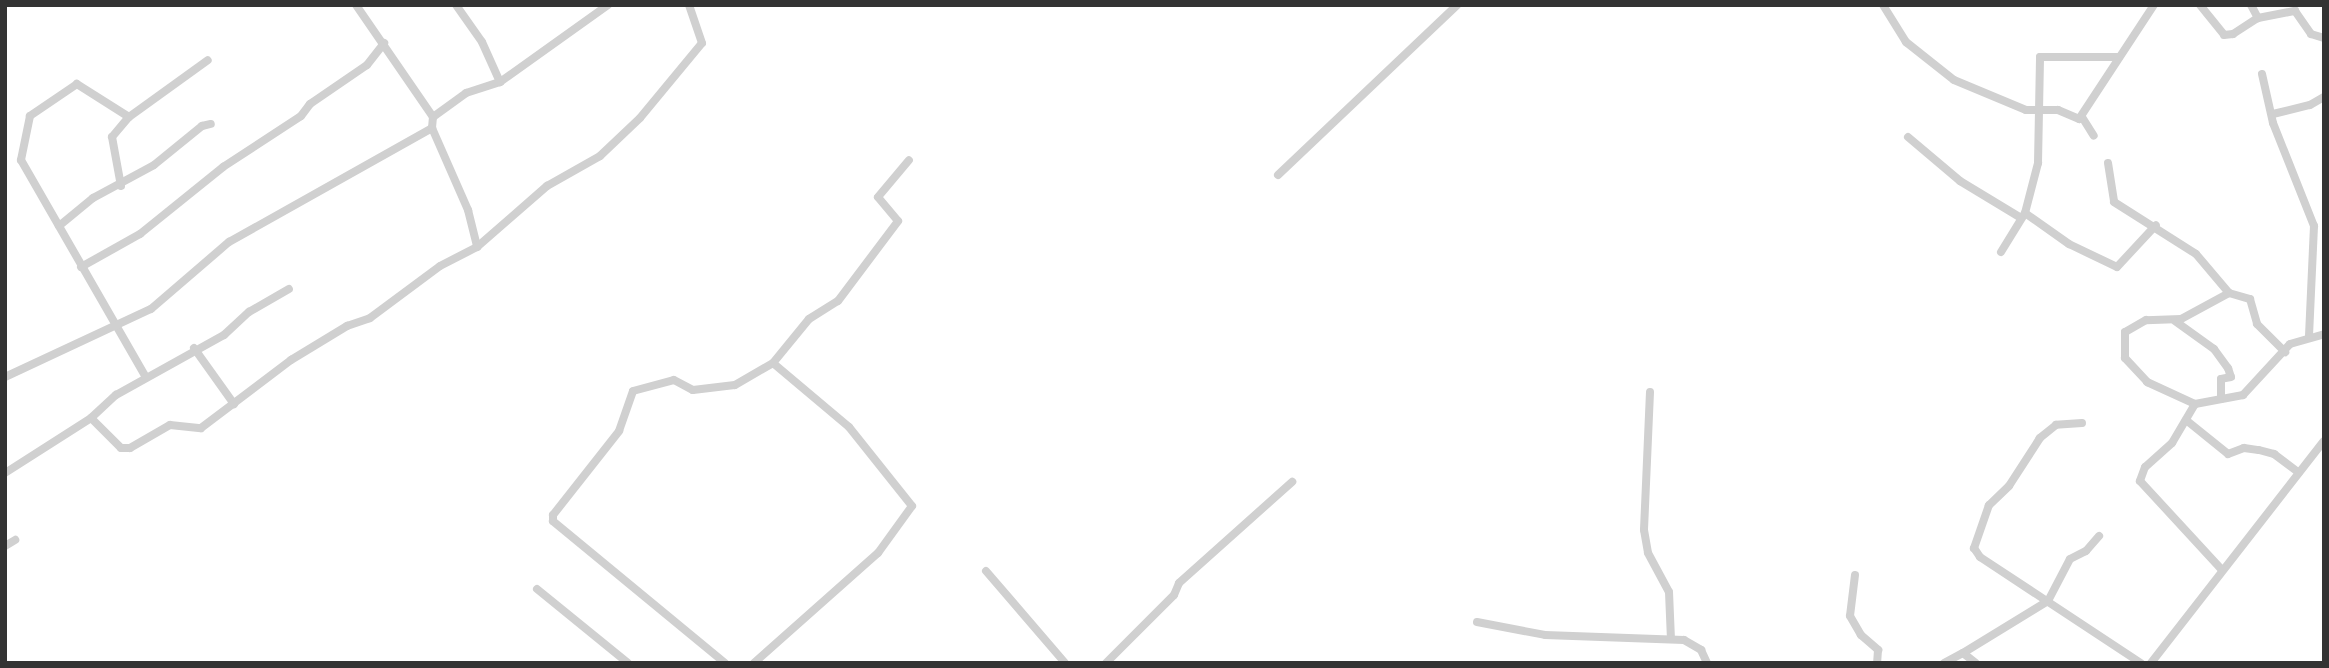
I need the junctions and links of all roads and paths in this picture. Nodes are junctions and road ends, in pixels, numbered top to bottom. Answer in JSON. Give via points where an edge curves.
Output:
{"nodes":[{"id":1,"x":356,"y":5,"type":"edge"},
{"id":2,"x":456,"y":5,"type":"edge"},
{"id":3,"x":608,"y":5,"type":"edge"},
{"id":4,"x":690,"y":5,"type":"edge"},
{"id":5,"x":1457,"y":5,"type":"edge"},
{"id":6,"x":1883,"y":5,"type":"edge"},
{"id":7,"x":2154,"y":5,"type":"edge"},
{"id":8,"x":2200,"y":5,"type":"edge"},
{"id":9,"x":2250,"y":5,"type":"edge"},
{"id":10,"x":2258,"y":18,"type":"junction"},
{"id":11,"x":2324,"y":38,"type":"edge"},
{"id":12,"x":384,"y":43,"type":"junction"},
{"id":13,"x":2119,"y":57,"type":"junction"},
{"id":14,"x":208,"y":60,"type":"dead end"},
{"id":15,"x":2262,"y":74,"type":"dead end"},
{"id":16,"x":500,"y":82,"type":"junction"},
{"id":17,"x":2324,"y":97,"type":"edge"},
{"id":18,"x":2036,"y":109,"type":"junction"},
{"id":19,"x":2273,"y":114,"type":"junction"},
{"id":20,"x":129,"y":117,"type":"junction"},
{"id":21,"x":433,"y":117,"type":"junction"},
{"id":22,"x":2082,"y":117,"type":"junction"},
{"id":23,"x":211,"y":124,"type":"dead end"},
{"id":24,"x":432,"y":128,"type":"junction"},
{"id":25,"x":2094,"y":136,"type":"dead end"},
{"id":26,"x":1908,"y":137,"type":"dead end"},
{"id":27,"x":909,"y":160,"type":"dead end"},
{"id":28,"x":2108,"y":163,"type":"dead end"},
{"id":29,"x":1278,"y":175,"type":"dead end"},
{"id":30,"x":121,"y":186,"type":"junction"},
{"id":31,"x":2023,"y":215,"type":"junction"},
{"id":32,"x":2156,"y":225,"type":"junction"},
{"id":33,"x":59,"y":226,"type":"junction"},
{"id":34,"x":477,"y":247,"type":"junction"},
{"id":35,"x":2001,"y":252,"type":"dead end"},
{"id":36,"x":82,"y":267,"type":"junction"},
{"id":37,"x":289,"y":289,"type":"dead end"},
{"id":38,"x":2229,"y":293,"type":"junction"},
{"id":39,"x":2175,"y":321,"type":"junction"},
{"id":40,"x":113,"y":328,"type":"junction"},
{"id":41,"x":2323,"y":337,"type":"edge"},
{"id":42,"x":2309,"y":338,"type":"junction"},
{"id":43,"x":194,"y":348,"type":"junction"},
{"id":44,"x":2285,"y":352,"type":"junction"},
{"id":45,"x":773,"y":363,"type":"junction"},
{"id":46,"x":5,"y":377,"type":"edge"},
{"id":47,"x":146,"y":377,"type":"junction"},
{"id":48,"x":1650,"y":392,"type":"dead end"},
{"id":49,"x":2221,"y":399,"type":"junction"},
{"id":50,"x":233,"y":404,"type":"junction"},
{"id":51,"x":2195,"y":404,"type":"junction"},
{"id":52,"x":91,"y":418,"type":"junction"},
{"id":53,"x":2186,"y":420,"type":"junction"},
{"id":54,"x":2082,"y":423,"type":"dead end"},
{"id":55,"x":2324,"y":441,"type":"edge"},
{"id":56,"x":5,"y":473,"type":"edge"},
{"id":57,"x":2299,"y":473,"type":"junction"},
{"id":58,"x":1292,"y":482,"type":"dead end"},
{"id":59,"x":2099,"y":536,"type":"dead end"},
{"id":60,"x":15,"y":540,"type":"dead end"},
{"id":61,"x":5,"y":546,"type":"edge"},
{"id":62,"x":2222,"y":570,"type":"junction"},
{"id":63,"x":986,"y":571,"type":"dead end"},
{"id":64,"x":1855,"y":575,"type":"dead end"},
{"id":65,"x":537,"y":589,"type":"dead end"},
{"id":66,"x":2048,"y":601,"type":"junction"},
{"id":67,"x":1477,"y":622,"type":"dead end"},
{"id":68,"x":1671,"y":639,"type":"junction"},
{"id":69,"x":1963,"y":653,"type":"junction"},
{"id":70,"x":1878,"y":658,"type":"edge"},
{"id":71,"x":628,"y":663,"type":"edge"},
{"id":72,"x":725,"y":663,"type":"edge"},
{"id":73,"x":754,"y":663,"type":"edge"},
{"id":74,"x":1065,"y":663,"type":"edge"},
{"id":75,"x":1105,"y":663,"type":"edge"},
{"id":76,"x":1707,"y":663,"type":"edge"},
{"id":77,"x":1889,"y":663,"type":"edge"},
{"id":78,"x":1944,"y":663,"type":"edge"},
{"id":79,"x":1976,"y":663,"type":"edge"},
{"id":80,"x":2141,"y":663,"type":"edge"},
{"id":81,"x":2151,"y":663,"type":"edge"}],
"edges":[{"from":1,"to":12,"type":"street"},
{"from":2,"to":16,"type":"street","via":[[482,43]]},
{"from":3,"to":16,"type":"street"},
{"from":4,"to":34,"type":"street","via":[[702,43],[640,118],[600,156],[547,186]]},
{"from":5,"to":29,"type":"street"},
{"from":6,"to":18,"type":"street","via":[[1906,42],[1938,71],[2026,110]]},
{"from":7,"to":13,"type":"street"},
{"from":8,"to":10,"type":"street","via":[[2224,35]]},
{"from":9,"to":10,"type":"street"},
{"from":10,"to":11,"type":"street","via":[[2296,11],[2311,34]]},
{"from":12,"to":21,"type":"street"},
{"from":12,"to":36,"type":"street","via":[[367,65],[310,104],[301,116],[223,167],[204,187],[140,234]]},
{"from":13,"to":18,"type":"street","via":[[2042,54]]},
{"from":13,"to":22,"type":"street"},
{"from":14,"to":20,"type":"street"},
{"from":15,"to":19,"type":"street"},
{"from":16,"to":21,"type":"street","via":[[466,93]]},
{"from":17,"to":19,"type":"street"},
{"from":18,"to":22,"type":"street"},
{"from":18,"to":31,"type":"street","via":[[2038,163]]},
{"from":19,"to":42,"type":"street","via":[[2314,226]]},
{"from":20,"to":30,"type":"street","via":[[112,137]]},
{"from":20,"to":33,"type":"street","via":[[77,84],[30,116],[21,160]]},
{"from":21,"to":24,"type":"street"},
{"from":22,"to":25,"type":"street"},
{"from":23,"to":30,"type":"street"},
{"from":24,"to":34,"type":"street","via":[[468,210]]},
{"from":24,"to":40,"type":"street","via":[[229,242],[151,309]]},
{"from":26,"to":31,"type":"street","via":[[1960,181]]},
{"from":27,"to":45,"type":"street","via":[[878,197],[898,221],[893,229],[856,282],[838,301],[809,319]]},
{"from":28,"to":32,"type":"street","via":[[2114,202]]},
{"from":30,"to":33,"type":"street","via":[[111,186]]},
{"from":31,"to":32,"type":"street","via":[[2088,255],[2117,267]]},
{"from":31,"to":35,"type":"street"},
{"from":32,"to":38,"type":"street","via":[[2201,259]]},
{"from":33,"to":36,"type":"street"},
{"from":34,"to":50,"type":"street","via":[[440,266],[370,318],[347,326],[291,360]]},
{"from":36,"to":40,"type":"street"},
{"from":37,"to":43,"type":"street","via":[[249,313],[224,335]]},
{"from":38,"to":39,"type":"street"},
{"from":38,"to":44,"type":"street","via":[[2250,299],[2257,324]]},
{"from":39,"to":49,"type":"street","via":[[2214,349],[2228,368],[2231,377],[2221,379]]},
{"from":39,"to":51,"type":"street","via":[[2147,320],[2125,332],[2123,355],[2147,382]]},
{"from":40,"to":46,"type":"street"},
{"from":40,"to":47,"type":"street"},
{"from":41,"to":42,"type":"street"},
{"from":42,"to":44,"type":"street","via":[[2290,344]]},
{"from":43,"to":47,"type":"street"},
{"from":43,"to":50,"type":"street"},
{"from":44,"to":49,"type":"street","via":[[2251,390]]},
{"from":45,"to":72,"type":"street","via":[[735,385],[693,390],[674,380],[634,391],[619,431],[552,518]]},
{"from":45,"to":73,"type":"street","via":[[849,427],[912,506],[878,553]]},
{"from":47,"to":52,"type":"street"},
{"from":48,"to":68,"type":"street","via":[[1644,530],[1648,553],[1669,592]]},
{"from":49,"to":51,"type":"street"},
{"from":50,"to":52,"type":"street","via":[[201,428],[164,427],[130,448],[114,445]]},
{"from":51,"to":53,"type":"street"},
{"from":52,"to":56,"type":"street"},
{"from":53,"to":57,"type":"street","via":[[2228,454],[2244,448],[2274,454]]},
{"from":53,"to":62,"type":"street","via":[[2166,450],[2145,467],[2140,481]]},
{"from":54,"to":66,"type":"street","via":[[2056,425],[2040,438],[2010,486],[1989,505],[1975,543],[1980,557]]},
{"from":55,"to":57,"type":"street"},
{"from":57,"to":62,"type":"street"},
{"from":58,"to":75,"type":"street","via":[[1179,583],[1174,595]]},
{"from":59,"to":66,"type":"street","via":[[2086,551],[2070,559]]},
{"from":60,"to":61,"type":"street"},
{"from":62,"to":81,"type":"street"},
{"from":63,"to":74,"type":"street"},
{"from":64,"to":70,"type":"street","via":[[1850,616]]},
{"from":65,"to":71,"type":"street"},
{"from":66,"to":69,"type":"street"},
{"from":66,"to":80,"type":"street"},
{"from":67,"to":68,"type":"street","via":[[1545,635]]},
{"from":68,"to":76,"type":"street","via":[[1698,647]]},
{"from":69,"to":78,"type":"street"},
{"from":69,"to":79,"type":"street"},
{"from":70,"to":77,"type":"street"}]}
